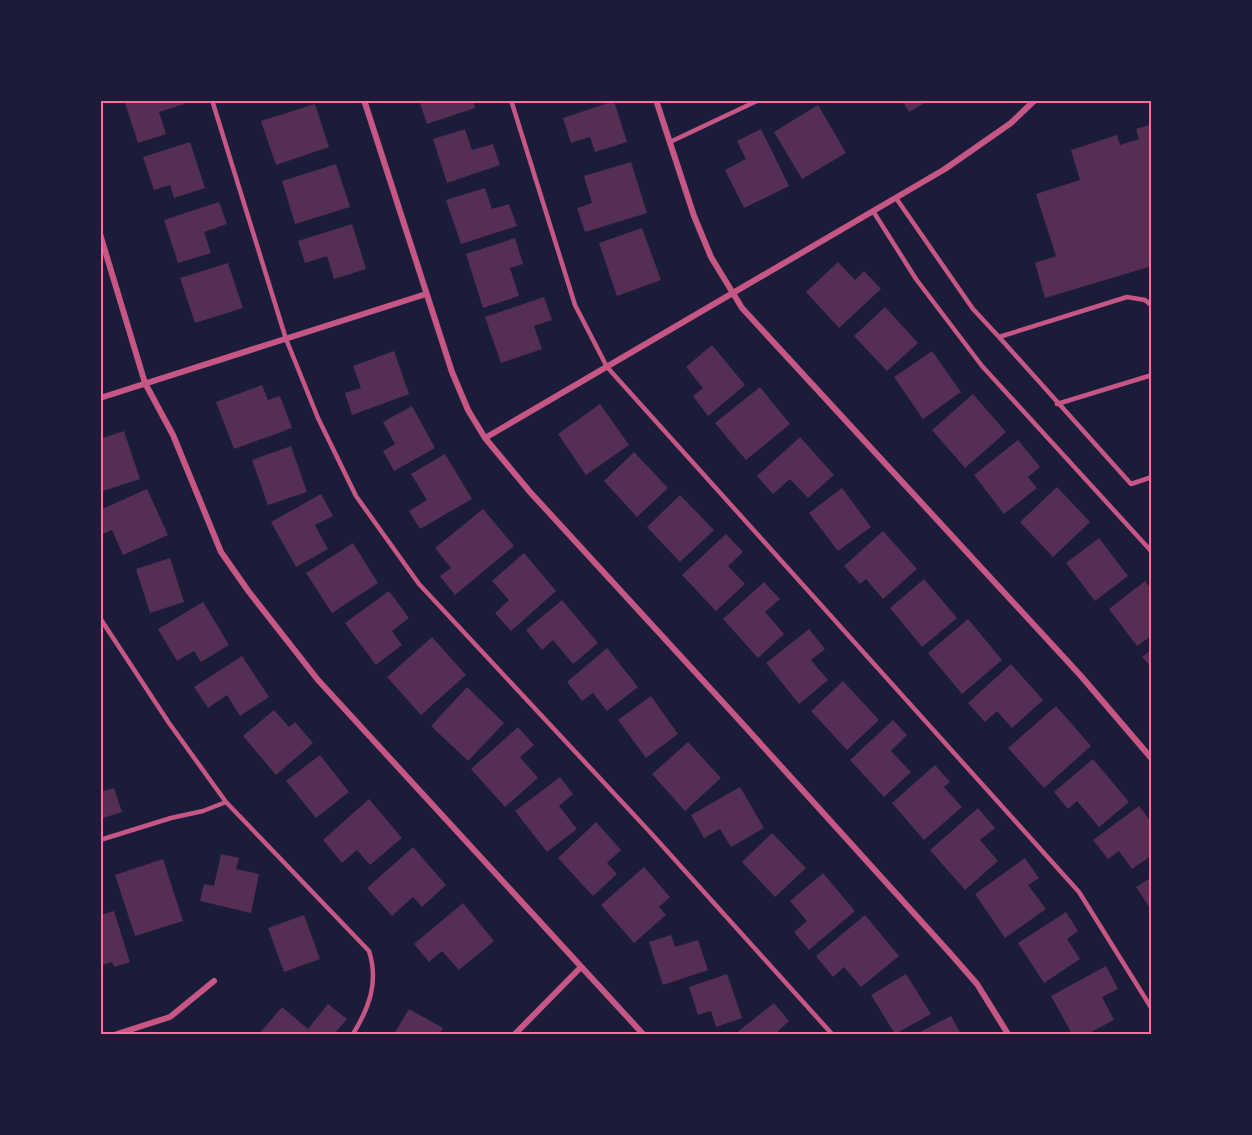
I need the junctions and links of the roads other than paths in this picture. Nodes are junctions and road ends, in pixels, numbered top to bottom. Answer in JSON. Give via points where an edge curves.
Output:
{"nodes":[{"id":1,"x":212,"y":100,"type":"edge"},
{"id":2,"x":364,"y":100,"type":"edge"},
{"id":3,"x":511,"y":100,"type":"edge"},
{"id":4,"x":656,"y":100,"type":"edge"},
{"id":5,"x":759,"y":100,"type":"edge"},
{"id":6,"x":1035,"y":100,"type":"edge"},
{"id":7,"x":670,"y":142,"type":"junction"},
{"id":8,"x":896,"y":198,"type":"junction"},
{"id":9,"x":873,"y":211,"type":"junction"},
{"id":10,"x":100,"y":234,"type":"edge"},
{"id":11,"x":733,"y":293,"type":"junction"},
{"id":12,"x":426,"y":294,"type":"junction"},
{"id":13,"x":1152,"y":306,"type":"edge"},
{"id":14,"x":999,"y":338,"type":"junction"},
{"id":15,"x":286,"y":339,"type":"junction"},
{"id":16,"x":607,"y":367,"type":"junction"},
{"id":17,"x":1152,"y":375,"type":"edge"},
{"id":18,"x":146,"y":383,"type":"junction"},
{"id":19,"x":100,"y":398,"type":"edge"},
{"id":20,"x":1058,"y":404,"type":"junction"},
{"id":21,"x":485,"y":438,"type":"junction"},
{"id":22,"x":1152,"y":477,"type":"edge"},
{"id":23,"x":1152,"y":552,"type":"edge"},
{"id":24,"x":100,"y":618,"type":"edge"},
{"id":25,"x":1152,"y":759,"type":"edge"},
{"id":26,"x":226,"y":802,"type":"junction"},
{"id":27,"x":100,"y":840,"type":"edge"},
{"id":28,"x":580,"y":968,"type":"junction"},
{"id":29,"x":214,"y":981,"type":"dead end"},
{"id":30,"x":1152,"y":1009,"type":"edge"},
{"id":31,"x":117,"y":1035,"type":"edge"},
{"id":32,"x":353,"y":1035,"type":"edge"},
{"id":33,"x":515,"y":1035,"type":"edge"},
{"id":34,"x":643,"y":1035,"type":"edge"},
{"id":35,"x":832,"y":1035,"type":"edge"},
{"id":36,"x":1008,"y":1035,"type":"edge"}],
"edges":[{"from":1,"to":15,"type":"lane"},
{"from":2,"to":12,"type":"street"},
{"from":3,"to":16,"type":"lane","via":[[575,305]]},
{"from":4,"to":7,"type":"street"},
{"from":5,"to":7,"type":"lane"},
{"from":6,"to":8,"type":"street","via":[[1011,123]]},
{"from":7,"to":11,"type":"street","via":[[694,216]]},
{"from":8,"to":9,"type":"street"},
{"from":8,"to":14,"type":"lane","via":[[972,309]]},
{"from":9,"to":11,"type":"street"},
{"from":9,"to":23,"type":"lane","via":[[916,279],[982,366]]},
{"from":10,"to":18,"type":"street"},
{"from":11,"to":16,"type":"street"},
{"from":11,"to":25,"type":"street","via":[[742,308],[1081,676]]},
{"from":12,"to":15,"type":"street"},
{"from":12,"to":21,"type":"street","via":[[452,372]]},
{"from":13,"to":14,"type":"lane","via":[[1145,300],[1127,297]]},
{"from":14,"to":20,"type":"lane"},
{"from":15,"to":18,"type":"street"},
{"from":15,"to":35,"type":"lane","via":[[356,496],[419,584]]},
{"from":16,"to":21,"type":"street"},
{"from":16,"to":30,"type":"lane","via":[[1079,892]]},
{"from":17,"to":20,"type":"lane"},
{"from":18,"to":19,"type":"street"},
{"from":18,"to":28,"type":"street","via":[[173,435],[221,552],[249,592],[318,680]]},
{"from":20,"to":22,"type":"lane","via":[[1131,484]]},
{"from":21,"to":36,"type":"street","via":[[956,960],[977,984]]},
{"from":24,"to":26,"type":"lane"},
{"from":26,"to":27,"type":"lane"},
{"from":26,"to":32,"type":"lane","via":[[369,951],[373,963],[368,1009]]},
{"from":28,"to":33,"type":"street"},
{"from":28,"to":34,"type":"street"},
{"from":29,"to":31,"type":"street","via":[[170,1017]]}]}
